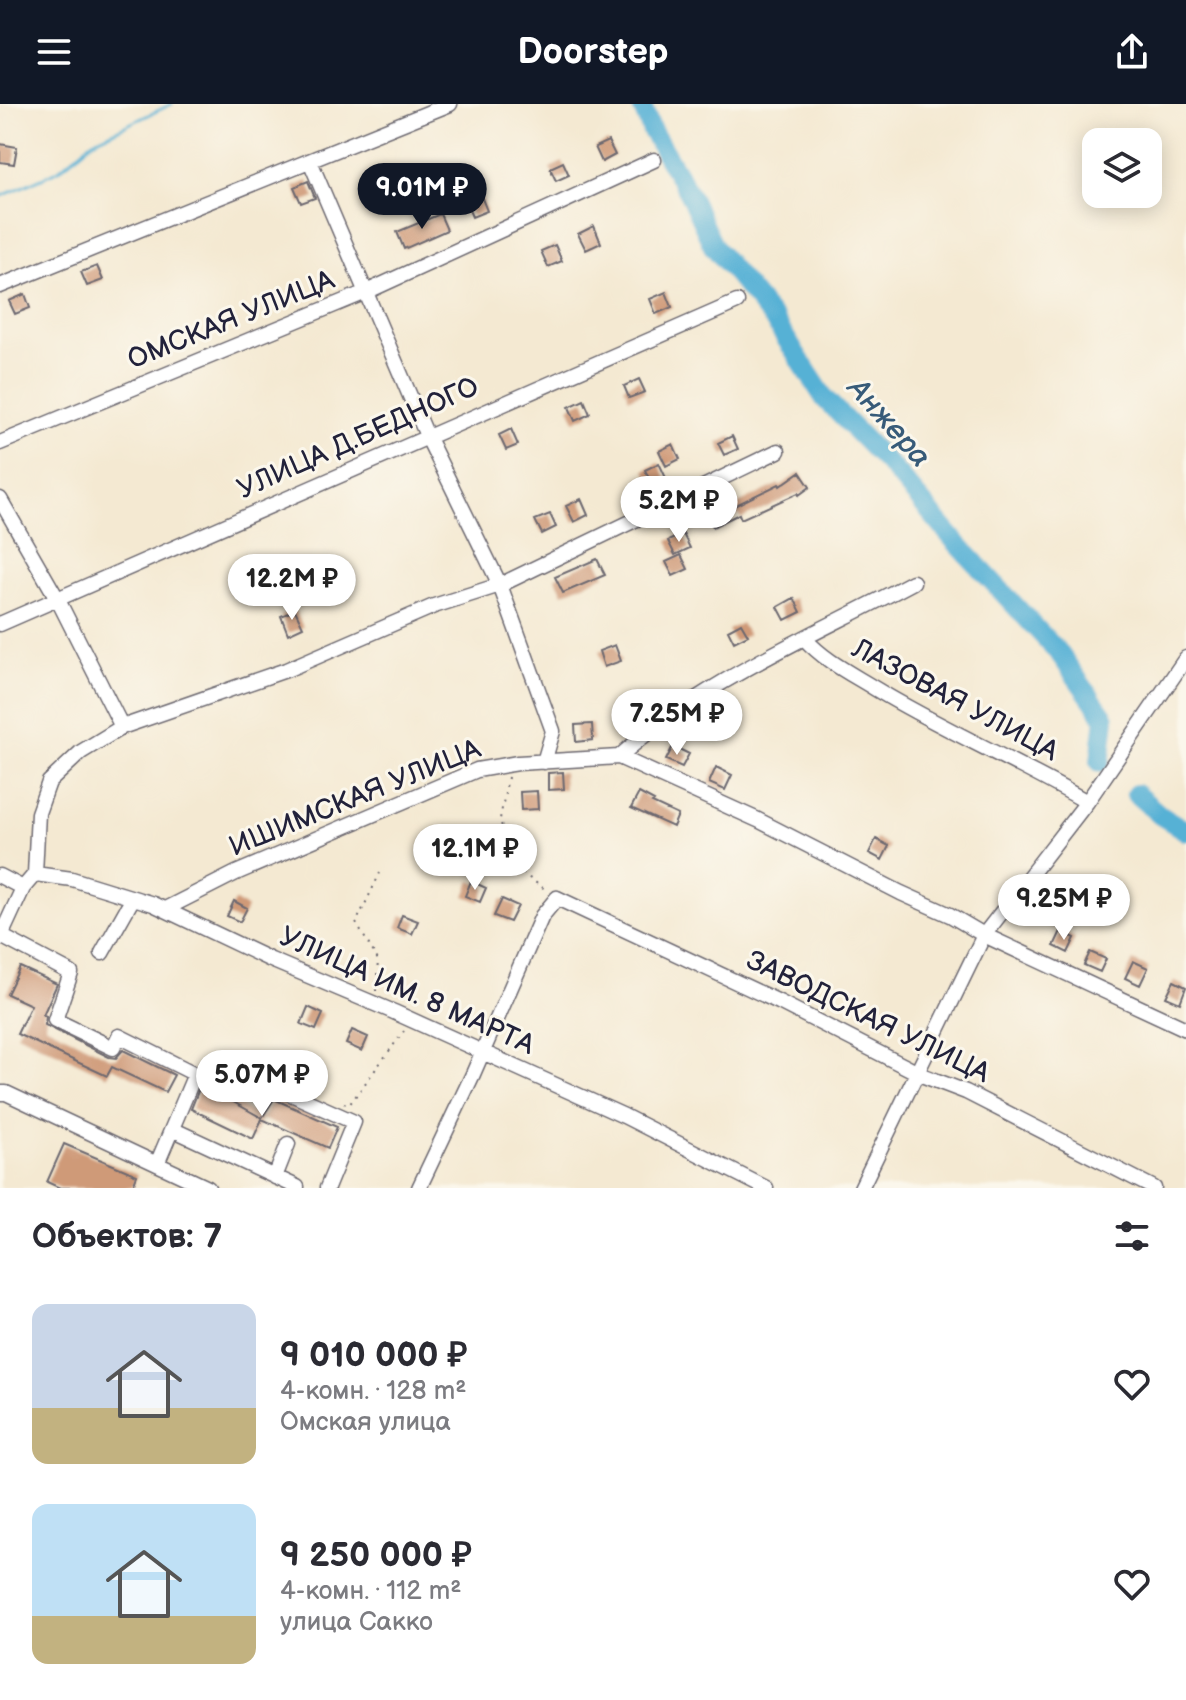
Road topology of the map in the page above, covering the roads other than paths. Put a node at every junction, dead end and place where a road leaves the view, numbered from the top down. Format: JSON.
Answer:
{"nodes":[{"id":1,"x":450,"y":104,"type":"edge"},
{"id":2,"x":654,"y":160,"type":"dead end"},
{"id":3,"x":310,"y":161,"type":"junction"},
{"id":4,"x":0,"y":286,"type":"edge"},
{"id":5,"x":366,"y":292,"type":"junction"},
{"id":6,"x":737,"y":302,"type":"dead end"},
{"id":7,"x":427,"y":436,"type":"junction"},
{"id":8,"x":0,"y":443,"type":"edge"},
{"id":9,"x":778,"y":451,"type":"dead end"},
{"id":10,"x":0,"y":499,"type":"edge"},
{"id":11,"x":913,"y":582,"type":"dead end"},
{"id":12,"x":500,"y":585,"type":"junction"},
{"id":13,"x":58,"y":600,"type":"junction"},
{"id":14,"x":0,"y":624,"type":"edge"},
{"id":15,"x":804,"y":638,"type":"junction"},
{"id":16,"x":1186,"y":658,"type":"edge"},
{"id":17,"x":122,"y":727,"type":"junction"},
{"id":18,"x":619,"y":757,"type":"junction"},
{"id":19,"x":544,"y":762,"type":"junction"},
{"id":20,"x":1087,"y":802,"type":"junction"},
{"id":21,"x":35,"y":874,"type":"junction"},
{"id":22,"x":0,"y":876,"type":"edge"},
{"id":23,"x":23,"y":888,"type":"junction"},
{"id":24,"x":133,"y":898,"type":"junction"},
{"id":25,"x":165,"y":909,"type":"junction"},
{"id":26,"x":984,"y":935,"type":"junction"},
{"id":27,"x":0,"y":937,"type":"edge"},
{"id":28,"x":102,"y":953,"type":"dead end"},
{"id":29,"x":1186,"y":1029,"type":"edge"},
{"id":30,"x":481,"y":1052,"type":"junction"},
{"id":31,"x":915,"y":1072,"type":"junction"},
{"id":32,"x":0,"y":1093,"type":"edge"},
{"id":33,"x":289,"y":1093,"type":"dead end"},
{"id":34,"x":172,"y":1129,"type":"junction"},
{"id":35,"x":288,"y":1144,"type":"dead end"},
{"id":36,"x":157,"y":1164,"type":"junction"},
{"id":37,"x":275,"y":1177,"type":"junction"},
{"id":38,"x":208,"y":1188,"type":"edge"},
{"id":39,"x":298,"y":1188,"type":"edge"},
{"id":40,"x":327,"y":1188,"type":"edge"},
{"id":41,"x":419,"y":1188,"type":"edge"},
{"id":42,"x":766,"y":1188,"type":"edge"},
{"id":43,"x":861,"y":1188,"type":"edge"},
{"id":44,"x":1154,"y":1188,"type":"edge"}],
"edges":[{"from":1,"to":3,"type":"street"},
{"from":2,"to":5,"type":"street","name":"ОМСКАЯ УЛИЦА"},
{"from":3,"to":4,"type":"street"},
{"from":3,"to":5,"type":"street"},
{"from":5,"to":7,"type":"street"},
{"from":5,"to":8,"type":"street","name":"ОМСКАЯ УЛИЦА"},
{"from":6,"to":7,"type":"street","name":"УЛИЦА Д.БЕДНОГО"},
{"from":7,"to":12,"type":"street"},
{"from":7,"to":13,"type":"street","name":"УЛИЦА Д.БЕДНОГО"},
{"from":9,"to":12,"type":"street"},
{"from":10,"to":13,"type":"street"},
{"from":11,"to":15,"type":"street"},
{"from":12,"to":17,"type":"street"},
{"from":12,"to":19,"type":"street"},
{"from":13,"to":14,"type":"street","name":"УЛИЦА Д.БЕДНОГО"},
{"from":13,"to":17,"type":"street"},
{"from":15,"to":18,"type":"street"},
{"from":15,"to":20,"type":"street","name":"ЛАЗОВАЯ УЛИЦА"},
{"from":16,"to":20,"type":"street"},
{"from":17,"to":21,"type":"street"},
{"from":18,"to":19,"type":"street","name":"ИШИМСКАЯ УЛИЦА"},
{"from":18,"to":26,"type":"street"},
{"from":19,"to":25,"type":"street","name":"ИШИМСКАЯ УЛИЦА"},
{"from":20,"to":26,"type":"street"},
{"from":21,"to":23,"type":"street"},
{"from":21,"to":24,"type":"street","name":"УЛИЦА ИМ. 8 МАРТА"},
{"from":22,"to":23,"type":"street"},
{"from":23,"to":27,"type":"street"},
{"from":24,"to":25,"type":"street","name":"УЛИЦА ИМ. 8 МАРТА"},
{"from":24,"to":28,"type":"street"},
{"from":25,"to":30,"type":"street","name":"УЛИЦА ИМ. 8 МАРТА"},
{"from":26,"to":29,"type":"street"},
{"from":26,"to":31,"type":"street"},
{"from":27,"to":34,"type":"street"},
{"from":30,"to":31,"type":"street","name":"ЗАВОДСКАЯ УЛИЦА"},
{"from":30,"to":41,"type":"street"},
{"from":30,"to":42,"type":"street","name":"УЛИЦА ИМ. 8 МАРТА"},
{"from":31,"to":43,"type":"street"},
{"from":31,"to":44,"type":"street","name":"ЗАВОДСКАЯ УЛИЦА"},
{"from":32,"to":36,"type":"street"},
{"from":33,"to":40,"type":"street"},
{"from":34,"to":36,"type":"street"},
{"from":34,"to":37,"type":"street"},
{"from":35,"to":37,"type":"street"},
{"from":36,"to":38,"type":"street"},
{"from":37,"to":39,"type":"street"}]}
